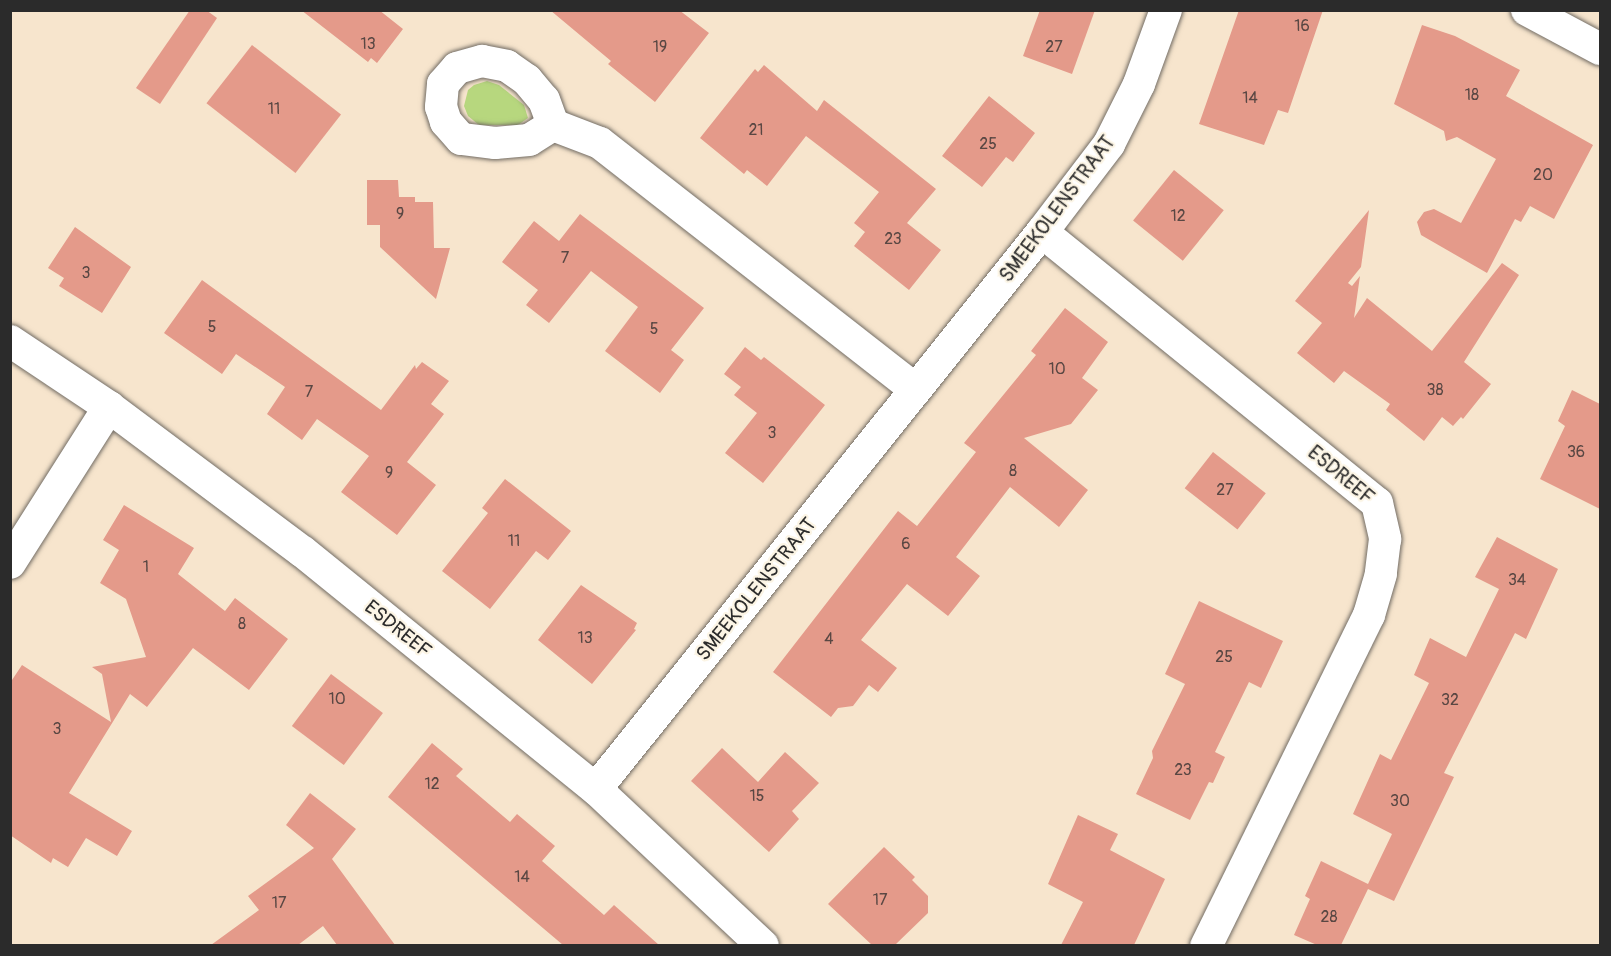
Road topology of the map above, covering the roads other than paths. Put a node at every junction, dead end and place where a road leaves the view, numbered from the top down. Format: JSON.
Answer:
{"nodes":[{"id":1,"x":1166,"y":10,"type":"edge"},
{"id":2,"x":1527,"y":10,"type":"edge"},
{"id":3,"x":1600,"y":49,"type":"edge"},
{"id":4,"x":553,"y":125,"type":"dead end"},
{"id":5,"x":1042,"y":232,"type":"junction"},
{"id":6,"x":10,"y":341,"type":"edge"},
{"id":7,"x":915,"y":389,"type":"junction"},
{"id":8,"x":109,"y":406,"type":"junction"},
{"id":9,"x":10,"y":563,"type":"edge"},
{"id":10,"x":596,"y":789,"type":"junction"},
{"id":11,"x":763,"y":945,"type":"edge"},
{"id":12,"x":1206,"y":945,"type":"edge"}],
"edges":[{"from":1,"to":5,"type":"street","name":"SMEEKOLENSTRAAT"},
{"from":2,"to":3,"type":"street"},
{"from":4,"to":7,"type":"street"},
{"from":5,"to":7,"type":"street","name":"SMEEKOLENSTRAAT"},
{"from":5,"to":12,"type":"street","name":"ESDREEF"},
{"from":6,"to":8,"type":"street","name":"ESDREEF"},
{"from":7,"to":10,"type":"street","name":"SMEEKOLENSTRAAT"},
{"from":8,"to":9,"type":"street"},
{"from":8,"to":10,"type":"street","name":"ESDREEF"},
{"from":10,"to":11,"type":"street","name":"ESDREEF"}]}
